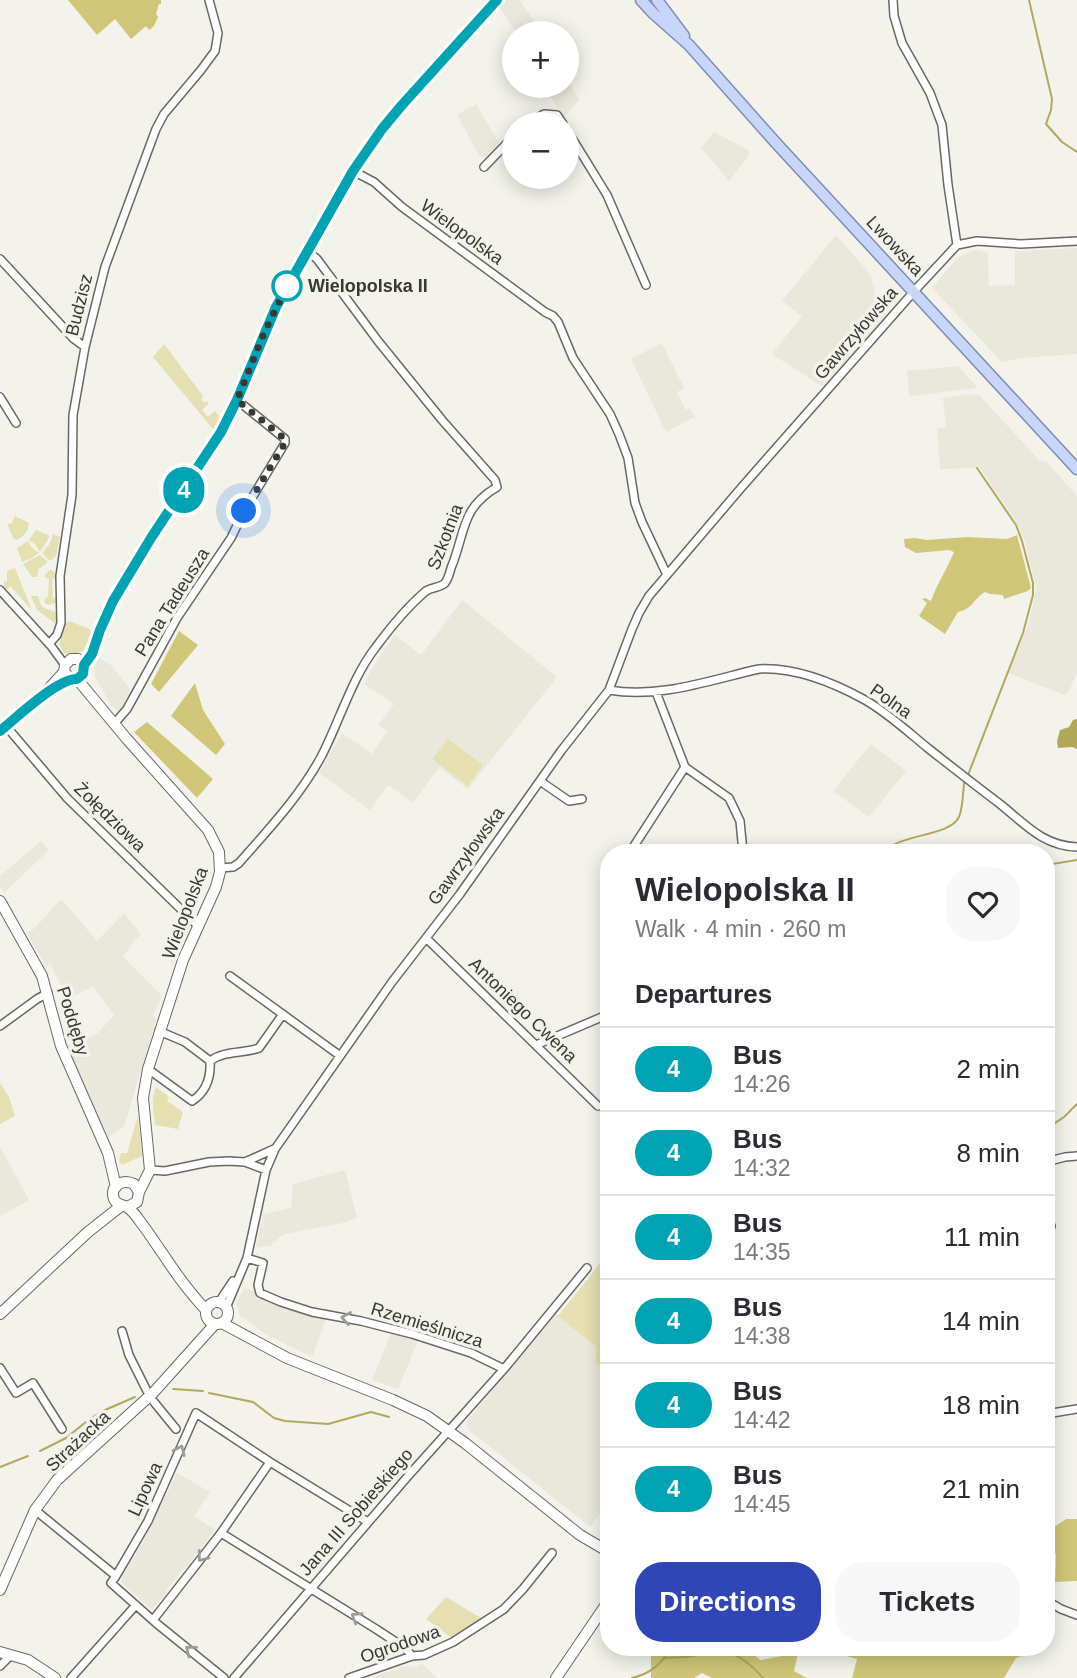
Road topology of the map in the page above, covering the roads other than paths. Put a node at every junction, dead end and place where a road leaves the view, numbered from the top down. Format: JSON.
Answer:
{"nodes":[{"id":1,"x":209,"y":0,"type":"edge"},
{"id":2,"x":497,"y":0,"type":"edge"},
{"id":3,"x":642,"y":0,"type":"edge"},
{"id":4,"x":657,"y":0,"type":"edge"},
{"id":5,"x":893,"y":0,"type":"edge"},
{"id":6,"x":689,"y":44,"type":"junction"},
{"id":7,"x":502,"y":148,"type":"edge"},
{"id":8,"x":579,"y":150,"type":"edge"},
{"id":9,"x":484,"y":167,"type":"dead end"},
{"id":10,"x":353,"y":171,"type":"junction"},
{"id":11,"x":1077,"y":241,"type":"edge"},
{"id":12,"x":957,"y":245,"type":"junction"},
{"id":13,"x":307,"y":251,"type":"junction"},
{"id":14,"x":0,"y":259,"type":"edge"},
{"id":15,"x":646,"y":285,"type":"dead end"},
{"id":16,"x":913,"y":292,"type":"junction"},
{"id":17,"x":85,"y":347,"type":"junction"},
{"id":18,"x":0,"y":397,"type":"edge"},
{"id":19,"x":237,"y":400,"type":"junction"},
{"id":20,"x":16,"y":423,"type":"dead end"},
{"id":21,"x":1077,"y":469,"type":"edge"},
{"id":22,"x":667,"y":575,"type":"junction"},
{"id":23,"x":0,"y":590,"type":"edge"},
{"id":24,"x":50,"y":645,"type":"junction"},
{"id":25,"x":74,"y":669,"type":"junction"},
{"id":26,"x":609,"y":690,"type":"junction"},
{"id":27,"x":656,"y":692,"type":"junction"},
{"id":28,"x":114,"y":724,"type":"junction"},
{"id":29,"x":3,"y":729,"type":"edge"},
{"id":30,"x":685,"y":768,"type":"junction"},
{"id":31,"x":540,"y":781,"type":"junction"},
{"id":32,"x":582,"y":799,"type":"dead end"},
{"id":33,"x":637,"y":844,"type":"edge"},
{"id":34,"x":742,"y":844,"type":"edge"},
{"id":35,"x":1077,"y":846,"type":"edge"},
{"id":36,"x":220,"y":868,"type":"junction"},
{"id":37,"x":0,"y":901,"type":"edge"},
{"id":38,"x":198,"y":926,"type":"junction"},
{"id":39,"x":426,"y":938,"type":"junction"},
{"id":40,"x":230,"y":976,"type":"dead end"},
{"id":41,"x":48,"y":993,"type":"junction"},
{"id":42,"x":283,"y":1014,"type":"junction"},
{"id":43,"x":600,"y":1018,"type":"edge"},
{"id":44,"x":0,"y":1026,"type":"edge"},
{"id":45,"x":159,"y":1031,"type":"junction"},
{"id":46,"x":536,"y":1045,"type":"junction"},
{"id":47,"x":339,"y":1055,"type":"junction"},
{"id":48,"x":210,"y":1061,"type":"junction"},
{"id":49,"x":148,"y":1069,"type":"junction"},
{"id":50,"x":597,"y":1106,"type":"dead end"},
{"id":51,"x":275,"y":1149,"type":"junction"},
{"id":52,"x":108,"y":1153,"type":"junction"},
{"id":53,"x":1077,"y":1156,"type":"edge"},
{"id":54,"x":1055,"y":1160,"type":"edge"},
{"id":55,"x":245,"y":1161,"type":"junction"},
{"id":56,"x":149,"y":1170,"type":"junction"},
{"id":57,"x":266,"y":1170,"type":"junction"},
{"id":58,"x":130,"y":1182,"type":"junction"},
{"id":59,"x":116,"y":1187,"type":"junction"},
{"id":60,"x":128,"y":1201,"type":"junction"},
{"id":61,"x":245,"y":1262,"type":"junction"},
{"id":62,"x":587,"y":1268,"type":"dead end"},
{"id":63,"x":217,"y":1313,"type":"junction"},
{"id":64,"x":0,"y":1314,"type":"edge"},
{"id":65,"x":122,"y":1331,"type":"dead end"},
{"id":66,"x":0,"y":1368,"type":"edge"},
{"id":67,"x":504,"y":1369,"type":"junction"},
{"id":68,"x":146,"y":1391,"type":"dead end"},
{"id":69,"x":154,"y":1402,"type":"dead end"},
{"id":70,"x":1077,"y":1409,"type":"edge"},
{"id":71,"x":1055,"y":1413,"type":"edge"},
{"id":72,"x":62,"y":1429,"type":"dead end"},
{"id":73,"x":176,"y":1429,"type":"dead end"},
{"id":74,"x":449,"y":1431,"type":"junction"},
{"id":75,"x":270,"y":1462,"type":"junction"},
{"id":76,"x":36,"y":1510,"type":"junction"},
{"id":77,"x":369,"y":1522,"type":"junction"},
{"id":78,"x":221,"y":1532,"type":"junction"},
{"id":79,"x":600,"y":1546,"type":"edge"},
{"id":80,"x":552,"y":1553,"type":"dead end"},
{"id":81,"x":116,"y":1576,"type":"junction"},
{"id":82,"x":311,"y":1589,"type":"junction"},
{"id":83,"x":0,"y":1590,"type":"edge"},
{"id":84,"x":136,"y":1605,"type":"junction"},
{"id":85,"x":1055,"y":1605,"type":"edge"},
{"id":86,"x":600,"y":1613,"type":"edge"},
{"id":87,"x":1077,"y":1615,"type":"edge"},
{"id":88,"x":153,"y":1619,"type":"junction"},
{"id":89,"x":0,"y":1652,"type":"edge"},
{"id":90,"x":11,"y":1656,"type":"junction"},
{"id":91,"x":412,"y":1656,"type":"junction"},
{"id":92,"x":0,"y":1666,"type":"edge"},
{"id":93,"x":55,"y":1678,"type":"edge"},
{"id":94,"x":71,"y":1678,"type":"edge"},
{"id":95,"x":224,"y":1678,"type":"edge"},
{"id":96,"x":234,"y":1678,"type":"edge"},
{"id":97,"x":349,"y":1678,"type":"edge"},
{"id":98,"x":556,"y":1678,"type":"edge"}],
"edges":[{"from":1,"to":17,"type":"street","name":"Budzisz"},
{"from":2,"to":10,"type":"street"},
{"from":3,"to":6,"type":"main road","name":"Lwowska"},
{"from":4,"to":6,"type":"main road","name":"Lwowska"},
{"from":5,"to":12,"type":"street"},
{"from":6,"to":16,"type":"main road","name":"Lwowska"},
{"from":7,"to":9,"type":"street"},
{"from":8,"to":15,"type":"street"},
{"from":10,"to":13,"type":"street"},
{"from":10,"to":22,"type":"street","name":"Wielopolska"},
{"from":11,"to":12,"type":"street"},
{"from":12,"to":16,"type":"street","name":"Gawrzyłowska"},
{"from":13,"to":19,"type":"street"},
{"from":13,"to":36,"type":"street","name":"Szkotnia"},
{"from":14,"to":17,"type":"street"},
{"from":16,"to":21,"type":"main road","name":"Lwowska"},
{"from":16,"to":22,"type":"street","name":"Gawrzyłowska"},
{"from":17,"to":24,"type":"street","name":"Budzisz"},
{"from":18,"to":20,"type":"street"},
{"from":19,"to":25,"type":"street"},
{"from":19,"to":28,"type":"street","name":"Pana Tadeusza"},
{"from":22,"to":26,"type":"street","name":"Gawrzyłowska"},
{"from":23,"to":24,"type":"street"},
{"from":24,"to":25,"type":"street"},
{"from":25,"to":28,"type":"street","name":"Wielopolska"},
{"from":25,"to":29,"type":"street"},
{"from":26,"to":27,"type":"street","name":"Polna"},
{"from":26,"to":31,"type":"street","name":"Gawrzyłowska"},
{"from":27,"to":30,"type":"street"},
{"from":27,"to":35,"type":"street","name":"Polna"},
{"from":28,"to":36,"type":"street","name":"Wielopolska"},
{"from":29,"to":38,"type":"street","name":"Żołędziowa"},
{"from":30,"to":33,"type":"street"},
{"from":30,"to":34,"type":"street"},
{"from":31,"to":32,"type":"street"},
{"from":31,"to":39,"type":"street","name":"Gawrzyłowska"},
{"from":36,"to":38,"type":"street","name":"Wielopolska"},
{"from":37,"to":41,"type":"street","name":"Poddęby"},
{"from":38,"to":45,"type":"street","name":"Wielopolska"},
{"from":39,"to":46,"type":"street","name":"Antoniego Cwena"},
{"from":39,"to":47,"type":"street","name":"Gawrzyłowska"},
{"from":40,"to":42,"type":"street"},
{"from":41,"to":44,"type":"street"},
{"from":41,"to":52,"type":"street","name":"Poddęby"},
{"from":42,"to":47,"type":"street"},
{"from":42,"to":48,"type":"street"},
{"from":43,"to":46,"type":"street"},
{"from":45,"to":48,"type":"street"},
{"from":45,"to":49,"type":"street","name":"Wielopolska"},
{"from":46,"to":50,"type":"street","name":"Antoniego Cwena"},
{"from":47,"to":51,"type":"street","name":"Gawrzyłowska"},
{"from":48,"to":49,"type":"street"},
{"from":49,"to":56,"type":"street","name":"Wielopolska"},
{"from":51,"to":55,"type":"street"},
{"from":51,"to":57,"type":"street","name":"Gawrzyłowska"},
{"from":52,"to":58,"type":"street","name":"Poddęby"},
{"from":52,"to":59,"type":"street","name":"Poddęby"},
{"from":53,"to":54,"type":"street"},
{"from":55,"to":56,"type":"street"},
{"from":55,"to":57,"type":"street"},
{"from":56,"to":58,"type":"street"},
{"from":56,"to":60,"type":"street","name":"Wielopolska"},
{"from":57,"to":61,"type":"street","name":"Strażacka"},
{"from":58,"to":59,"type":"street"},
{"from":58,"to":60,"type":"street","name":"Poddęby"},
{"from":59,"to":60,"type":"street"},
{"from":60,"to":63,"type":"street"},
{"from":60,"to":64,"type":"street","name":"Wielopolska"},
{"from":61,"to":63,"type":"street","name":"Strażacka"},
{"from":67,"to":61,"type":"street","name":"Rzemieślnicza","one_way":true},
{"from":62,"to":67,"type":"street"},
{"from":63,"to":74,"type":"street"},
{"from":63,"to":76,"type":"street","name":"Strażacka"},
{"from":65,"to":68,"type":"street"},
{"from":66,"to":72,"type":"street"},
{"from":67,"to":74,"type":"street","name":"Jana III Sobieskiego"},
{"from":69,"to":73,"type":"street"},
{"from":70,"to":71,"type":"street"},
{"from":74,"to":77,"type":"street","name":"Jana III Sobieskiego"},
{"from":74,"to":79,"type":"street"},
{"from":75,"to":77,"type":"street"},
{"from":75,"to":78,"type":"street"},
{"from":81,"to":75,"type":"street","name":"Lipowa","one_way":true},
{"from":76,"to":81,"type":"street"},
{"from":76,"to":83,"type":"street","name":"Strażacka"},
{"from":77,"to":82,"type":"street","name":"Jana III Sobieskiego"},
{"from":78,"to":82,"type":"street"},
{"from":78,"to":88,"type":"street","one_way":true},
{"from":80,"to":91,"type":"street","name":"Ogrodowa"},
{"from":81,"to":84,"type":"street"},
{"from":91,"to":82,"type":"street","one_way":true},
{"from":82,"to":96,"type":"street","name":"Jana III Sobieskiego"},
{"from":84,"to":88,"type":"street"},
{"from":84,"to":94,"type":"street"},
{"from":85,"to":87,"type":"street"},
{"from":86,"to":98,"type":"street"},
{"from":95,"to":88,"type":"street","one_way":true},
{"from":89,"to":90,"type":"street"},
{"from":90,"to":92,"type":"street"},
{"from":90,"to":93,"type":"street"},
{"from":91,"to":97,"type":"street","name":"Ogrodowa"}]}
